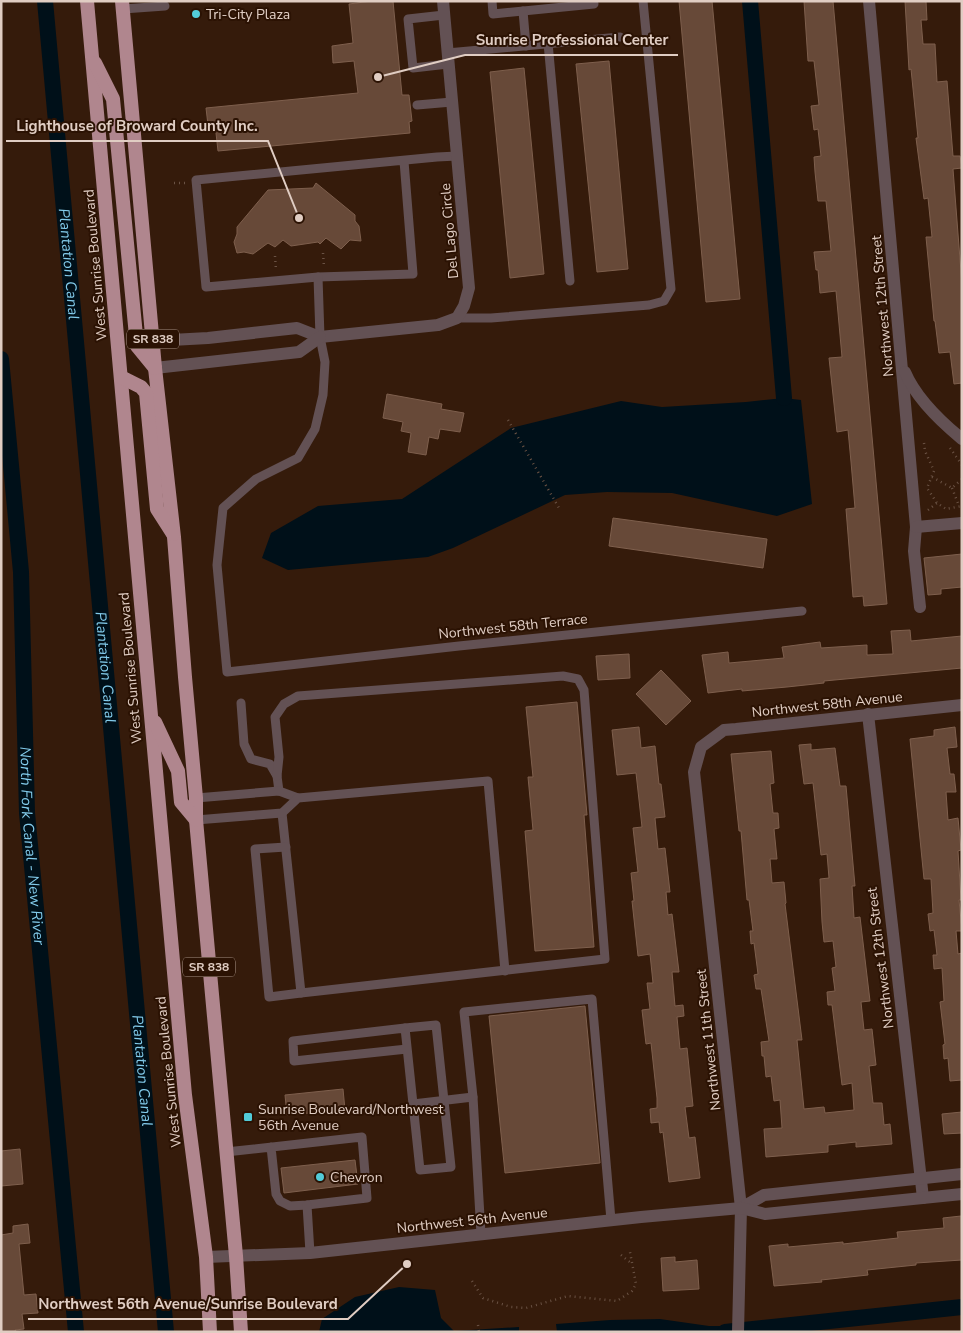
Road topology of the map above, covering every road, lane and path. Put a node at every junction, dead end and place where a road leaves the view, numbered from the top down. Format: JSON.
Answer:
{"nodes":[{"id":1,"x":87,"y":1,"type":"edge"},
{"id":2,"x":443,"y":1,"type":"edge"},
{"id":3,"x":492,"y":1,"type":"edge"},
{"id":4,"x":594,"y":1,"type":"edge"},
{"id":5,"x":643,"y":1,"type":"edge"},
{"id":6,"x":869,"y":1,"type":"edge"},
{"id":7,"x":123,"y":5,"type":"edge"},
{"id":8,"x":165,"y":6,"type":"dead end"},
{"id":9,"x":523,"y":11,"type":"junction"},
{"id":10,"x":444,"y":14,"type":"junction"},
{"id":11,"x":620,"y":37,"type":"dead end"},
{"id":12,"x":548,"y":44,"type":"junction"},
{"id":13,"x":526,"y":46,"type":"junction"},
{"id":14,"x":92,"y":56,"type":"junction"},
{"id":15,"x":448,"y":58,"type":"junction"},
{"id":16,"x":452,"y":102,"type":"junction"},
{"id":17,"x":417,"y":106,"type":"dead end"},
{"id":18,"x":457,"y":156,"type":"junction"},
{"id":19,"x":404,"y":161,"type":"junction"},
{"id":20,"x":192,"y":181,"type":"junction"},
{"id":21,"x":174,"y":184,"type":"dead end"},
{"id":22,"x":323,"y":253,"type":"dead end"},
{"id":23,"x":275,"y":256,"type":"dead end"},
{"id":24,"x":324,"y":269,"type":"dead end"},
{"id":25,"x":276,"y":272,"type":"dead end"},
{"id":26,"x":318,"y":276,"type":"junction"},
{"id":27,"x":570,"y":281,"type":"dead end"},
{"id":28,"x":457,"y":318,"type":"junction"},
{"id":29,"x":320,"y":337,"type":"junction"},
{"id":30,"x":153,"y":341,"type":"junction"},
{"id":31,"x":902,"y":365,"type":"junction"},
{"id":32,"x":155,"y":368,"type":"junction"},
{"id":33,"x":122,"y":377,"type":"junction"},
{"id":34,"x":508,"y":420,"type":"dead end"},
{"id":35,"x":923,"y":438,"type":"dead end"},
{"id":36,"x":962,"y":439,"type":"edge"},
{"id":37,"x":949,"y":447,"type":"dead end"},
{"id":38,"x":962,"y":465,"type":"edge"},
{"id":39,"x":932,"y":476,"type":"junction"},
{"id":40,"x":962,"y":479,"type":"edge"},
{"id":41,"x":952,"y":488,"type":"junction"},
{"id":42,"x":937,"y":503,"type":"junction"},
{"id":43,"x":960,"y":506,"type":"edge"},
{"id":44,"x":559,"y":508,"type":"dead end"},
{"id":45,"x":926,"y":511,"type":"dead end"},
{"id":46,"x":962,"y":522,"type":"edge"},
{"id":47,"x":916,"y":527,"type":"junction"},
{"id":48,"x":174,"y":537,"type":"junction"},
{"id":49,"x":920,"y":607,"type":"dead end"},
{"id":50,"x":802,"y":611,"type":"dead end"},
{"id":51,"x":241,"y":704,"type":"dead end"},
{"id":52,"x":962,"y":705,"type":"edge"},
{"id":53,"x":150,"y":712,"type":"junction"},
{"id":54,"x":868,"y":714,"type":"junction"},
{"id":55,"x":701,"y":747,"type":"joint"},
{"id":56,"x":276,"y":776,"type":"junction"},
{"id":57,"x":279,"y":791,"type":"junction"},
{"id":58,"x":196,"y":798,"type":"junction"},
{"id":59,"x":298,"y":798,"type":"junction"},
{"id":60,"x":282,"y":813,"type":"junction"},
{"id":61,"x":196,"y":820,"type":"junction"},
{"id":62,"x":286,"y":847,"type":"junction"},
{"id":63,"x":505,"y":971,"type":"junction"},
{"id":64,"x":301,"y":993,"type":"junction"},
{"id":65,"x":405,"y":1028,"type":"junction"},
{"id":66,"x":407,"y":1049,"type":"junction"},
{"id":67,"x":473,"y":1097,"type":"junction"},
{"id":68,"x":444,"y":1100,"type":"junction"},
{"id":69,"x":413,"y":1104,"type":"junction"},
{"id":70,"x":271,"y":1147,"type":"junction"},
{"id":71,"x":226,"y":1152,"type":"junction"},
{"id":72,"x":962,"y":1174,"type":"edge"},
{"id":73,"x":921,"y":1179,"type":"junction"},
{"id":74,"x":962,"y":1194,"type":"edge"},
{"id":75,"x":923,"y":1198,"type":"junction"},
{"id":76,"x":307,"y":1205,"type":"junction"},
{"id":77,"x":741,"y":1208,"type":"junction"},
{"id":78,"x":611,"y":1220,"type":"junction"},
{"id":79,"x":481,"y":1234,"type":"junction"},
{"id":80,"x":630,"y":1252,"type":"dead end"},
{"id":81,"x":310,"y":1253,"type":"junction"},
{"id":82,"x":622,"y":1255,"type":"dead end"},
{"id":83,"x":236,"y":1256,"type":"junction"},
{"id":84,"x":206,"y":1257,"type":"junction"},
{"id":85,"x":631,"y":1263,"type":"junction"},
{"id":86,"x":472,"y":1281,"type":"dead end"},
{"id":87,"x":478,"y":1325,"type":"dead end"},
{"id":88,"x":210,"y":1332,"type":"edge"},
{"id":89,"x":241,"y":1332,"type":"edge"},
{"id":90,"x":479,"y":1332,"type":"edge"},
{"id":91,"x":738,"y":1332,"type":"edge"}],
"edges":[{"from":1,"to":14,"type":"highway","name":"West Sunrise Boulevard","number":"SR 838"},
{"from":2,"to":10,"type":"street","name":"Del Lago Circle"},
{"from":3,"to":9,"type":"lane"},
{"from":4,"to":9,"type":"lane"},
{"from":5,"to":28,"type":"lane"},
{"from":6,"to":31,"type":"street","name":"Northwest 12th Street"},
{"from":7,"to":8,"type":"lane"},
{"from":7,"to":30,"type":"highway","number":"SR 838"},
{"from":9,"to":13,"type":"lane"},
{"from":10,"to":15,"type":"street","name":"Del Lago Circle"},
{"from":10,"to":15,"type":"lane"},
{"from":11,"to":12,"type":"lane"},
{"from":12,"to":13,"type":"lane"},
{"from":12,"to":27,"type":"lane"},
{"from":13,"to":15,"type":"lane"},
{"from":14,"to":32,"type":"highway"},
{"from":14,"to":33,"type":"highway","name":"West Sunrise Boulevard","number":"SR 838"},
{"from":15,"to":16,"type":"street","name":"Del Lago Circle"},
{"from":16,"to":17,"type":"lane"},
{"from":16,"to":18,"type":"street","name":"Del Lago Circle"},
{"from":18,"to":19,"type":"lane"},
{"from":18,"to":28,"type":"street","name":"Del Lago Circle"},
{"from":19,"to":20,"type":"lane"},
{"from":19,"to":26,"type":"lane"},
{"from":20,"to":21,"type":"path"},
{"from":20,"to":26,"type":"lane"},
{"from":22,"to":24,"type":"path"},
{"from":23,"to":25,"type":"path"},
{"from":26,"to":29,"type":"lane"},
{"from":28,"to":29,"type":"street"},
{"from":29,"to":30,"type":"street"},
{"from":29,"to":32,"type":"street"},
{"from":29,"to":50,"type":"lane","name":"Northwest 58th Terrace"},
{"from":30,"to":32,"type":"highway","number":"SR 838"},
{"from":31,"to":36,"type":"street"},
{"from":31,"to":47,"type":"street","name":"Northwest 12th Street"},
{"from":32,"to":48,"type":"highway","number":"SR 838"},
{"from":33,"to":48,"type":"highway"},
{"from":33,"to":53,"type":"highway","name":"West Sunrise Boulevard","number":"SR 838"},
{"from":34,"to":44,"type":"path"},
{"from":35,"to":39,"type":"path"},
{"from":37,"to":38,"type":"path"},
{"from":39,"to":41,"type":"path"},
{"from":39,"to":42,"type":"path"},
{"from":40,"to":41,"type":"path"},
{"from":41,"to":43,"type":"path"},
{"from":42,"to":43,"type":"path"},
{"from":42,"to":45,"type":"path"},
{"from":46,"to":47,"type":"street"},
{"from":47,"to":49,"type":"street","name":"Northwest 12th Street"},
{"from":48,"to":58,"type":"highway","number":"SR 838"},
{"from":51,"to":56,"type":"lane"},
{"from":52,"to":54,"type":"street","name":"Northwest 58th Avenue"},
{"from":53,"to":61,"type":"highway"},
{"from":53,"to":84,"type":"highway","name":"West Sunrise Boulevard","number":"SR 838"},
{"from":54,"to":55,"type":"street","name":"Northwest 58th Avenue"},
{"from":54,"to":73,"type":"street","name":"Northwest 12th Street"},
{"from":55,"to":77,"type":"street","name":"Northwest 11th Street"},
{"from":56,"to":57,"type":"lane"},
{"from":56,"to":63,"type":"lane"},
{"from":57,"to":58,"type":"lane"},
{"from":57,"to":59,"type":"lane"},
{"from":58,"to":61,"type":"highway","number":"SR 838"},
{"from":59,"to":60,"type":"lane"},
{"from":59,"to":63,"type":"lane"},
{"from":60,"to":61,"type":"lane"},
{"from":60,"to":62,"type":"lane"},
{"from":61,"to":71,"type":"highway","number":"SR 838"},
{"from":62,"to":64,"type":"lane"},
{"from":62,"to":64,"type":"lane"},
{"from":63,"to":64,"type":"lane"},
{"from":65,"to":66,"type":"lane"},
{"from":65,"to":66,"type":"lane"},
{"from":65,"to":68,"type":"lane"},
{"from":66,"to":69,"type":"lane"},
{"from":67,"to":68,"type":"lane"},
{"from":67,"to":78,"type":"lane"},
{"from":67,"to":79,"type":"lane"},
{"from":68,"to":69,"type":"lane"},
{"from":68,"to":69,"type":"lane"},
{"from":70,"to":71,"type":"lane"},
{"from":70,"to":76,"type":"lane"},
{"from":70,"to":76,"type":"lane"},
{"from":71,"to":83,"type":"highway","number":"SR 838"},
{"from":72,"to":73,"type":"street","name":"Northwest 56th Avenue"},
{"from":73,"to":75,"type":"street","name":"Northwest 12th Street"},
{"from":73,"to":77,"type":"street","name":"Northwest 56th Avenue"},
{"from":74,"to":75,"type":"street","name":"Northwest 56th Avenue"},
{"from":75,"to":77,"type":"street","name":"Northwest 56th Avenue"},
{"from":76,"to":81,"type":"lane"},
{"from":77,"to":78,"type":"street","name":"Northwest 56th Avenue"},
{"from":77,"to":91,"type":"street","name":"Northwest 11th Street"},
{"from":78,"to":79,"type":"street","name":"Northwest 56th Avenue"},
{"from":79,"to":81,"type":"street","name":"Northwest 56th Avenue"},
{"from":80,"to":85,"type":"path"},
{"from":81,"to":83,"type":"street","name":"Northwest 56th Avenue"},
{"from":82,"to":85,"type":"path"},
{"from":83,"to":84,"type":"street","name":"Northwest 56th Avenue"},
{"from":83,"to":89,"type":"highway","number":"SR 838"},
{"from":84,"to":88,"type":"highway","name":"West Sunrise Boulevard","number":"SR 838"},
{"from":85,"to":86,"type":"path"},
{"from":87,"to":90,"type":"path"}]}
